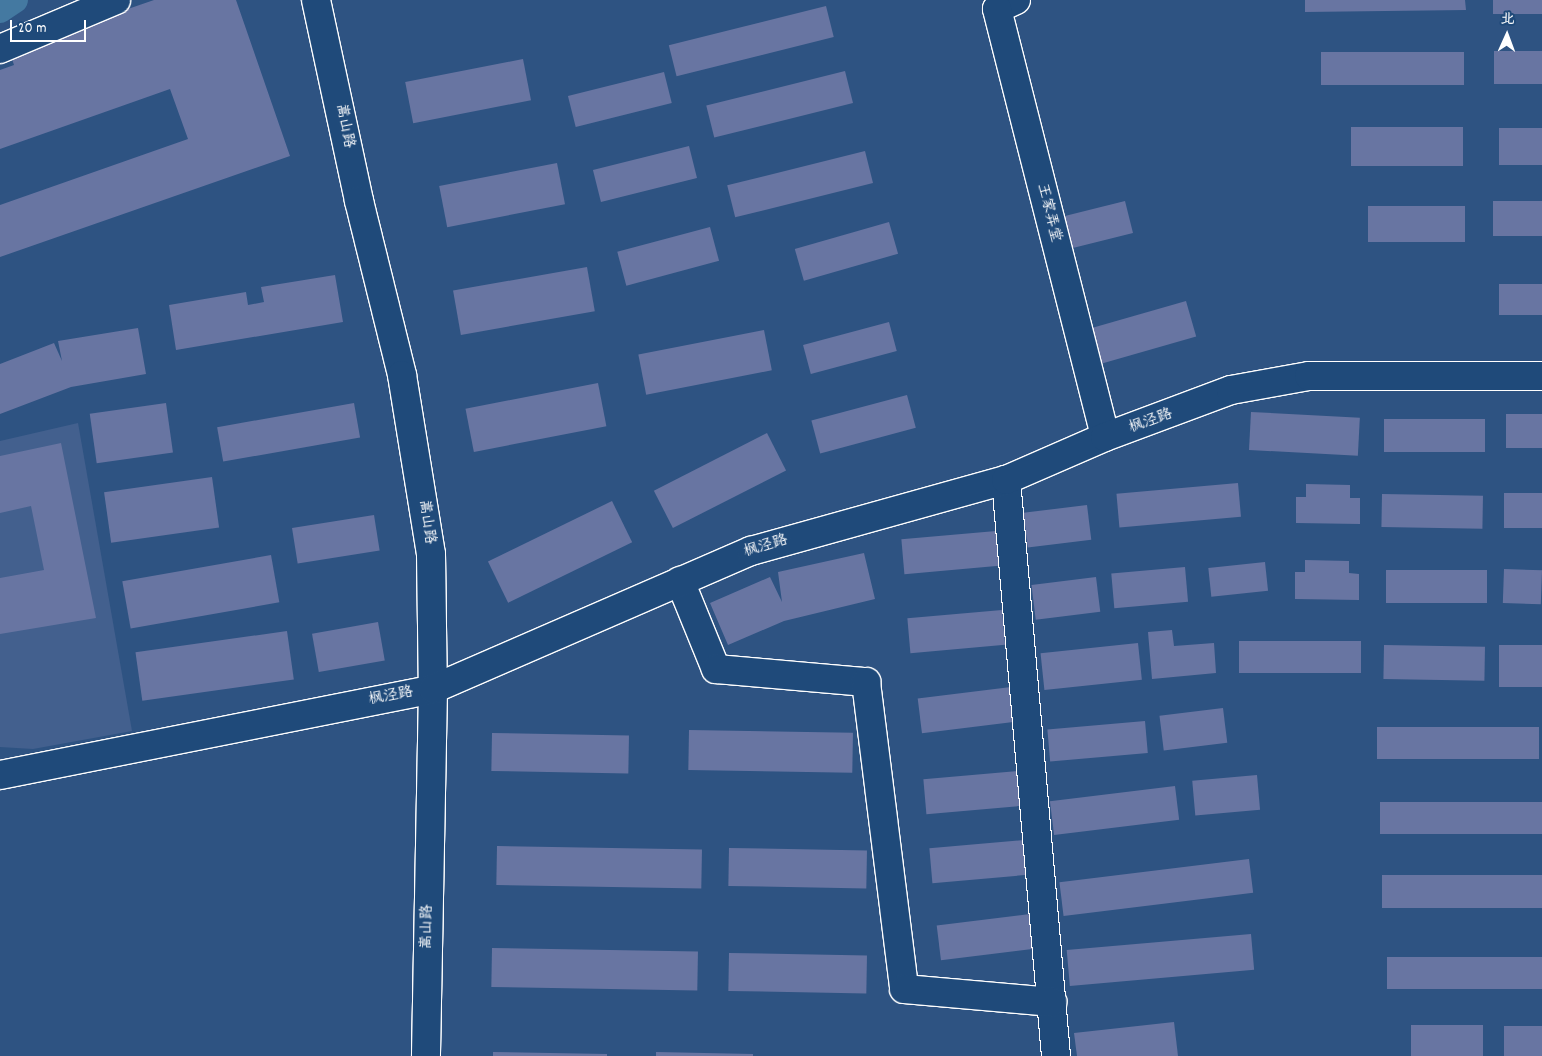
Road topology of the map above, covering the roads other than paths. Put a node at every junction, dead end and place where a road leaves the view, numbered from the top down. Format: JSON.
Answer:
{"nodes":[{"id":1,"x":116,"y":0,"type":"edge"},
{"id":2,"x":316,"y":0,"type":"edge"},
{"id":3,"x":1016,"y":0,"type":"edge"},
{"id":4,"x":0,"y":49,"type":"edge"},
{"id":5,"x":1542,"y":376,"type":"edge"},
{"id":6,"x":1105,"y":438,"type":"junction"},
{"id":7,"x":1006,"y":480,"type":"junction"},
{"id":8,"x":680,"y":581,"type":"junction"},
{"id":9,"x":433,"y":689,"type":"junction"},
{"id":10,"x":0,"y":775,"type":"edge"},
{"id":11,"x":1052,"y":1002,"type":"junction"},
{"id":12,"x":426,"y":1056,"type":"edge"},
{"id":13,"x":1056,"y":1056,"type":"edge"}],
"edges":[{"from":1,"to":4,"type":"street"},
{"from":2,"to":9,"type":"street","name":"嵩山路"},
{"from":3,"to":6,"type":"street","name":"王家弄堂"},
{"from":5,"to":6,"type":"street","name":"枫泾路"},
{"from":6,"to":7,"type":"street","name":"枫泾路"},
{"from":7,"to":8,"type":"street","name":"枫泾路"},
{"from":7,"to":11,"type":"street"},
{"from":8,"to":9,"type":"street","name":"枫泾路"},
{"from":8,"to":11,"type":"street"},
{"from":9,"to":10,"type":"street","name":"枫泾路"},
{"from":9,"to":12,"type":"street","name":"嵩山路"},
{"from":11,"to":13,"type":"street"}]}
